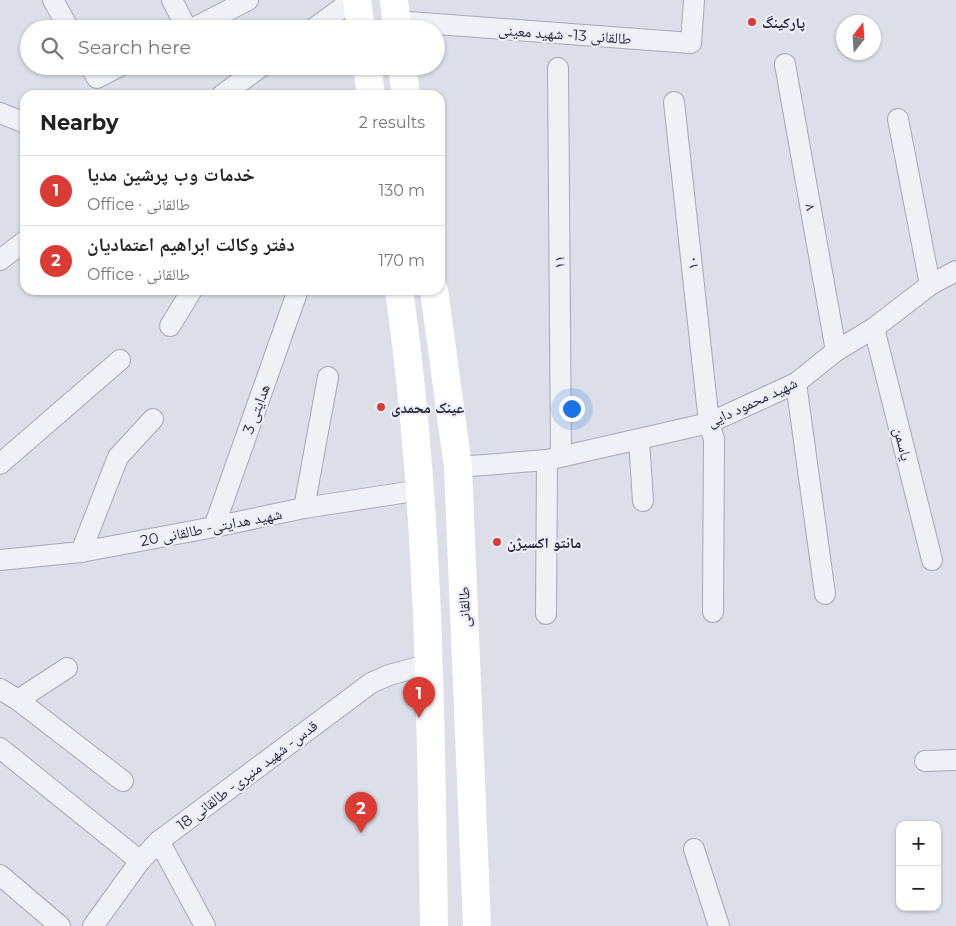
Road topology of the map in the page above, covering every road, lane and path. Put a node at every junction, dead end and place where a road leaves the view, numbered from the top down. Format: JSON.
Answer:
{"nodes":[{"id":1,"x":53,"y":0,"type":"edge"},
{"id":2,"x":172,"y":0,"type":"edge"},
{"id":3,"x":248,"y":0,"type":"edge"},
{"id":4,"x":353,"y":0,"type":"edge"},
{"id":5,"x":357,"y":0,"type":"edge"},
{"id":6,"x":694,"y":0,"type":"edge"},
{"id":7,"x":396,"y":17,"type":"edge"},
{"id":8,"x":64,"y":20,"type":"edge"},
{"id":9,"x":182,"y":20,"type":"edge"},
{"id":10,"x":209,"y":20,"type":"edge"},
{"id":11,"x":325,"y":20,"type":"edge"},
{"id":12,"x":360,"y":20,"type":"edge"},
{"id":13,"x":430,"y":20,"type":"edge"},
{"id":14,"x":445,"y":21,"type":"edge"},
{"id":15,"x":785,"y":64,"type":"dead end"},
{"id":16,"x":558,"y":68,"type":"dead end"},
{"id":17,"x":250,"y":75,"type":"edge"},
{"id":18,"x":368,"y":75,"type":"edge"},
{"id":19,"x":403,"y":75,"type":"edge"},
{"id":20,"x":229,"y":90,"type":"edge"},
{"id":21,"x":370,"y":90,"type":"edge"},
{"id":22,"x":405,"y":90,"type":"edge"},
{"id":23,"x":674,"y":102,"type":"dead end"},
{"id":24,"x":0,"y":114,"type":"edge"},
{"id":25,"x":898,"y":119,"type":"dead end"},
{"id":26,"x":20,"y":121,"type":"edge"},
{"id":27,"x":20,"y":244,"type":"edge"},
{"id":28,"x":2,"y":254,"type":"edge"},
{"id":29,"x":956,"y":271,"type":"edge"},
{"id":30,"x":930,"y":285,"type":"junction"},
{"id":31,"x":189,"y":295,"type":"edge"},
{"id":32,"x":296,"y":295,"type":"edge"},
{"id":33,"x":400,"y":295,"type":"edge"},
{"id":34,"x":435,"y":295,"type":"edge"},
{"id":35,"x":170,"y":326,"type":"dead end"},
{"id":36,"x":874,"y":328,"type":"junction"},
{"id":37,"x":836,"y":351,"type":"junction"},
{"id":38,"x":120,"y":360,"type":"dead end"},
{"id":39,"x":328,"y":377,"type":"dead end"},
{"id":40,"x":796,"y":383,"type":"junction"},
{"id":41,"x":153,"y":419,"type":"dead end"},
{"id":42,"x":709,"y":423,"type":"junction"},
{"id":43,"x":639,"y":440,"type":"junction"},
{"id":44,"x":554,"y":458,"type":"junction"},
{"id":45,"x":0,"y":464,"type":"edge"},
{"id":46,"x":458,"y":467,"type":"junction"},
{"id":47,"x":421,"y":490,"type":"junction"},
{"id":48,"x":643,"y":500,"type":"dead end"},
{"id":49,"x":304,"y":508,"type":"junction"},
{"id":50,"x":214,"y":527,"type":"junction"},
{"id":51,"x":82,"y":552,"type":"junction"},
{"id":52,"x":0,"y":560,"type":"edge"},
{"id":53,"x":932,"y":560,"type":"dead end"},
{"id":54,"x":825,"y":594,"type":"dead end"},
{"id":55,"x":713,"y":612,"type":"dead end"},
{"id":56,"x":546,"y":614,"type":"dead end"},
{"id":57,"x":430,"y":664,"type":"junction"},
{"id":58,"x":67,"y":668,"type":"dead end"},
{"id":59,"x":0,"y":689,"type":"edge"},
{"id":60,"x":18,"y":700,"type":"junction"},
{"id":61,"x":0,"y":748,"type":"edge"},
{"id":62,"x":956,"y":760,"type":"edge"},
{"id":63,"x":925,"y":761,"type":"dead end"},
{"id":64,"x":123,"y":781,"type":"dead end"},
{"id":65,"x":159,"y":841,"type":"junction"},
{"id":66,"x":694,"y":849,"type":"dead end"},
{"id":67,"x":140,"y":861,"type":"junction"},
{"id":68,"x":0,"y":875,"type":"edge"},
{"id":69,"x":60,"y":926,"type":"edge"},
{"id":70,"x":93,"y":926,"type":"edge"},
{"id":71,"x":205,"y":926,"type":"edge"},
{"id":72,"x":434,"y":926,"type":"edge"},
{"id":73,"x":477,"y":926,"type":"edge"},
{"id":74,"x":720,"y":926,"type":"edge"}],
"edges":[{"from":1,"to":8,"type":"street"},
{"from":2,"to":9,"type":"street"},
{"from":3,"to":10,"type":"street"},
{"from":4,"to":11,"type":"street"},
{"from":5,"to":12,"type":"main road"},
{"from":6,"to":14,"type":"street","name":"طالقانی 13- شهید معینی"},
{"from":7,"to":13,"type":"street","name":"طالقانی 13- شهید معینی"},
{"from":15,"to":37,"type":"street","name":"۸"},
{"from":16,"to":44,"type":"street","name":"۱۱"},
{"from":17,"to":20,"type":"street"},
{"from":18,"to":21,"type":"main road"},
{"from":19,"to":22,"type":"main road"},
{"from":23,"to":42,"type":"street","name":"۱۰"},
{"from":24,"to":26,"type":"street"},
{"from":25,"to":30,"type":"street"},
{"from":27,"to":28,"type":"street"},
{"from":29,"to":30,"type":"street","name":"شهید محمود دایی"},
{"from":30,"to":36,"type":"street","name":"شهید محمود دایی"},
{"from":31,"to":35,"type":"street"},
{"from":32,"to":50,"type":"street","name":"هدایتی 3"},
{"from":33,"to":47,"type":"main road"},
{"from":34,"to":46,"type":"main road","name":"طالقانی"},
{"from":36,"to":37,"type":"street","name":"شهید محمود دایی"},
{"from":36,"to":53,"type":"street","name":"یاسمن"},
{"from":37,"to":40,"type":"street","name":"شهید محمود دایی"},
{"from":38,"to":45,"type":"street"},
{"from":39,"to":49,"type":"street"},
{"from":40,"to":42,"type":"street","name":"شهید محمود دایی"},
{"from":40,"to":54,"type":"street"},
{"from":41,"to":51,"type":"street"},
{"from":42,"to":43,"type":"street","name":"شهید محمود دایی"},
{"from":42,"to":55,"type":"street","name":"۱۰"},
{"from":43,"to":44,"type":"street","name":"شهید محمود دایی"},
{"from":43,"to":48,"type":"street"},
{"from":44,"to":46,"type":"street","name":"شهید محمود دایی"},
{"from":44,"to":56,"type":"street","name":"۱۱"},
{"from":46,"to":73,"type":"main road","name":"طالقانی"},
{"from":47,"to":49,"type":"street","name":"شهید هدایتی- طالقانی 20"},
{"from":47,"to":57,"type":"main road"},
{"from":49,"to":50,"type":"street","name":"شهید هدایتی- طالقانی 20"},
{"from":50,"to":51,"type":"street","name":"شهید هدایتی- طالقانی 20"},
{"from":51,"to":52,"type":"street","name":"شهید هدایتی- طالقانی 20"},
{"from":57,"to":65,"type":"street","name":"قدس- شهید منیری- طالقانی 18"},
{"from":57,"to":72,"type":"main road"},
{"from":58,"to":60,"type":"street"},
{"from":59,"to":60,"type":"street"},
{"from":60,"to":64,"type":"street"},
{"from":61,"to":67,"type":"street"},
{"from":62,"to":63,"type":"street"},
{"from":65,"to":67,"type":"street","name":"قدس- شهید منیری- طالقانی 18"},
{"from":65,"to":71,"type":"street"},
{"from":66,"to":74,"type":"street"},
{"from":67,"to":70,"type":"street","name":"قدس- شهید منیری- طالقانی 18"},
{"from":68,"to":69,"type":"street"}]}
